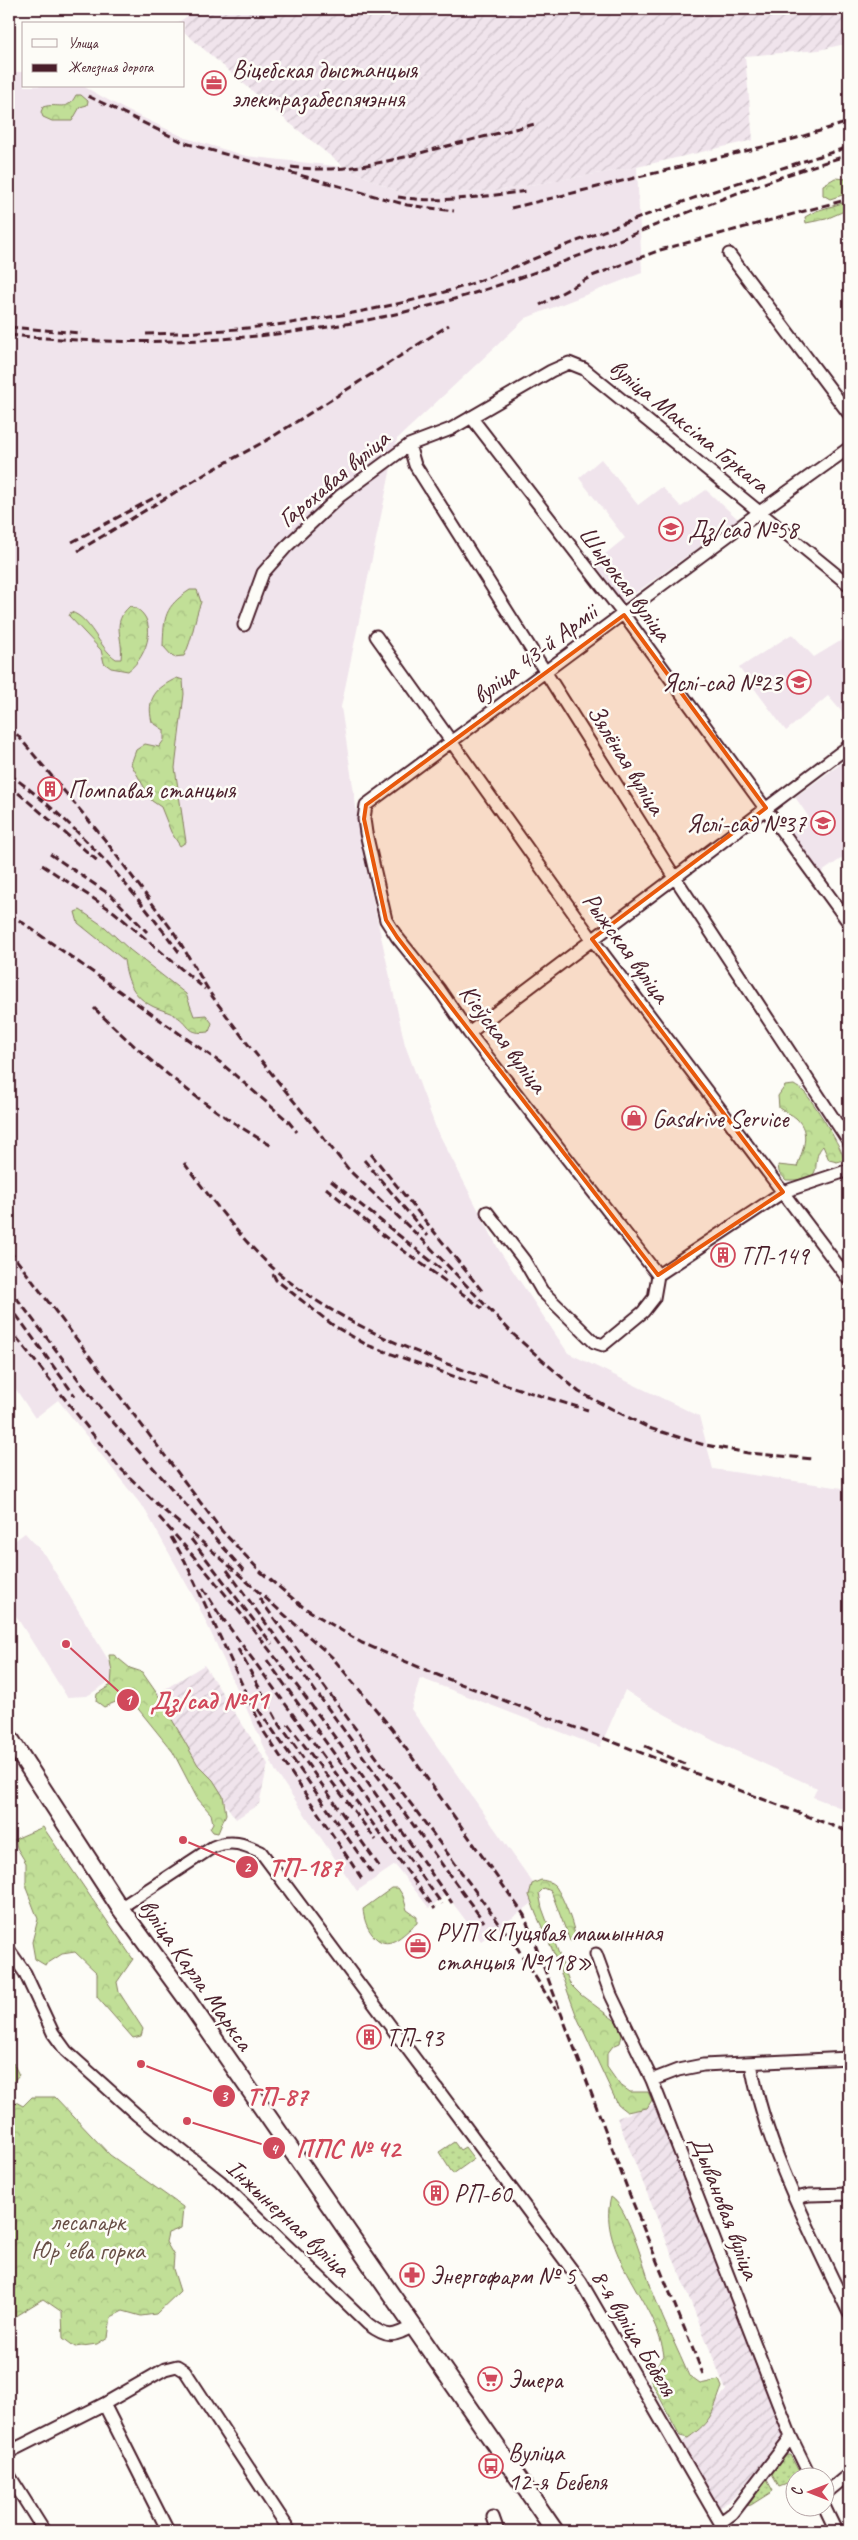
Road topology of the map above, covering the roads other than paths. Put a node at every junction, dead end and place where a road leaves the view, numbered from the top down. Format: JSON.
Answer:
{"nodes":[{"id":1,"x":729,"y":254,"type":"dead end"},
{"id":2,"x":569,"y":363,"type":"joint"},
{"id":3,"x":849,"y":414,"type":"edge"},
{"id":4,"x":471,"y":417,"type":"junction"},
{"id":5,"x":410,"y":445,"type":"junction"},
{"id":6,"x":849,"y":448,"type":"edge"},
{"id":7,"x":761,"y":511,"type":"junction"},
{"id":8,"x":849,"y":585,"type":"edge"},
{"id":9,"x":624,"y":615,"type":"junction"},
{"id":10,"x":244,"y":625,"type":"dead end"},
{"id":11,"x":376,"y":636,"type":"dead end"},
{"id":12,"x":546,"y":673,"type":"junction"},
{"id":13,"x":453,"y":743,"type":"junction"},
{"id":14,"x":849,"y":746,"type":"edge"},
{"id":15,"x":366,"y":805,"type":"joint"},
{"id":16,"x":766,"y":808,"type":"junction"},
{"id":17,"x":674,"y":876,"type":"junction"},
{"id":18,"x":849,"y":923,"type":"edge"},
{"id":19,"x":592,"y":938,"type":"junction"},
{"id":20,"x":469,"y":1033,"type":"junction"},
{"id":21,"x":849,"y":1142,"type":"edge"},
{"id":22,"x":849,"y":1170,"type":"edge"},
{"id":23,"x":783,"y":1192,"type":"junction"},
{"id":24,"x":487,"y":1212,"type":"dead end"},
{"id":25,"x":658,"y":1275,"type":"junction"},
{"id":26,"x":849,"y":1280,"type":"edge"},
{"id":27,"x":9,"y":1736,"type":"edge"},
{"id":28,"x":120,"y":1908,"type":"junction"},
{"id":29,"x":9,"y":1950,"type":"edge"},
{"id":30,"x":596,"y":1954,"type":"dead end"},
{"id":31,"x":849,"y":2058,"type":"edge"},
{"id":32,"x":752,"y":2063,"type":"junction"},
{"id":33,"x":652,"y":2080,"type":"junction"},
{"id":34,"x":849,"y":2194,"type":"edge"},
{"id":35,"x":796,"y":2198,"type":"junction"},
{"id":36,"x":849,"y":2312,"type":"edge"},
{"id":37,"x":413,"y":2326,"type":"junction"},
{"id":38,"x":104,"y":2404,"type":"junction"},
{"id":39,"x":791,"y":2437,"type":"junction"},
{"id":40,"x":9,"y":2452,"type":"edge"},
{"id":41,"x":806,"y":2468,"type":"edge"},
{"id":42,"x":849,"y":2474,"type":"edge"},
{"id":43,"x":9,"y":2475,"type":"edge"},
{"id":44,"x":836,"y":2485,"type":"edge"},
{"id":45,"x":494,"y":2517,"type":"dead end"},
{"id":46,"x":830,"y":2518,"type":"edge"},
{"id":47,"x":723,"y":2527,"type":"edge"},
{"id":48,"x":44,"y":2531,"type":"edge"},
{"id":49,"x":168,"y":2531,"type":"edge"},
{"id":50,"x":290,"y":2531,"type":"edge"},
{"id":51,"x":498,"y":2531,"type":"edge"},
{"id":52,"x":555,"y":2531,"type":"edge"},
{"id":53,"x":836,"y":2531,"type":"edge"}],
"edges":[{"from":1,"to":3,"type":"street"},
{"from":2,"to":4,"type":"street","name":"Гарохавая вуліца"},
{"from":2,"to":7,"type":"street","name":"вуліца Максіма Горкага"},
{"from":4,"to":5,"type":"street","name":"Гарохавая вуліца"},
{"from":4,"to":9,"type":"street","name":"Шырокая вуліца"},
{"from":5,"to":10,"type":"street","name":"Гарохавая вуліца"},
{"from":5,"to":12,"type":"street","name":"Зялёная вуліца"},
{"from":6,"to":7,"type":"street","name":"вуліца 43-й Арміі"},
{"from":7,"to":8,"type":"street","name":"вуліца Максіма Горкага"},
{"from":7,"to":9,"type":"street","name":"вуліца 43-й Арміі"},
{"from":9,"to":12,"type":"street","name":"вуліца 43-й Арміі"},
{"from":9,"to":16,"type":"street","name":"Шырокая вуліца"},
{"from":11,"to":13,"type":"street","name":"Рыжская вуліца"},
{"from":12,"to":13,"type":"street","name":"вуліца 43-й Арміі"},
{"from":12,"to":17,"type":"street","name":"Зялёная вуліца"},
{"from":13,"to":15,"type":"street","name":"вуліца 43-й Арміі"},
{"from":13,"to":19,"type":"street","name":"Рыжская вуліца"},
{"from":14,"to":16,"type":"street"},
{"from":15,"to":20,"type":"street","name":"Кіеўская вуліца"},
{"from":16,"to":17,"type":"street"},
{"from":16,"to":18,"type":"street","name":"Шырокая вуліца"},
{"from":17,"to":19,"type":"street"},
{"from":17,"to":21,"type":"street","name":"Зялёная вуліца"},
{"from":19,"to":20,"type":"street"},
{"from":19,"to":23,"type":"street","name":"Рыжская вуліца"},
{"from":20,"to":25,"type":"street","name":"Кіеўская вуліца"},
{"from":22,"to":23,"type":"street"},
{"from":23,"to":25,"type":"street"},
{"from":23,"to":26,"type":"street","name":"Рыжская вуліца"},
{"from":24,"to":25,"type":"street"},
{"from":27,"to":28,"type":"main road","name":"вуліца Карла Маркса"},
{"from":28,"to":37,"type":"main road","name":"вуліца Карла Маркса"},
{"from":28,"to":47,"type":"street","name":"8-я вуліца Бебеля"},
{"from":29,"to":37,"type":"street","name":"Інжынерная вуліца"},
{"from":30,"to":33,"type":"street","name":"Дывановая вуліца"},
{"from":31,"to":32,"type":"street"},
{"from":32,"to":33,"type":"street"},
{"from":32,"to":35,"type":"street"},
{"from":33,"to":39,"type":"street","name":"Дывановая вуліца"},
{"from":34,"to":35,"type":"street"},
{"from":35,"to":36,"type":"street"},
{"from":37,"to":52,"type":"main road","name":"вуліца Карла Маркса"},
{"from":38,"to":40,"type":"street"},
{"from":38,"to":49,"type":"street"},
{"from":38,"to":50,"type":"street"},
{"from":39,"to":41,"type":"street","name":"Дывановая вуліца"},
{"from":39,"to":47,"type":"street"},
{"from":42,"to":44,"type":"street"},
{"from":43,"to":48,"type":"street"},
{"from":45,"to":51,"type":"street"},
{"from":46,"to":53,"type":"street"}]}
